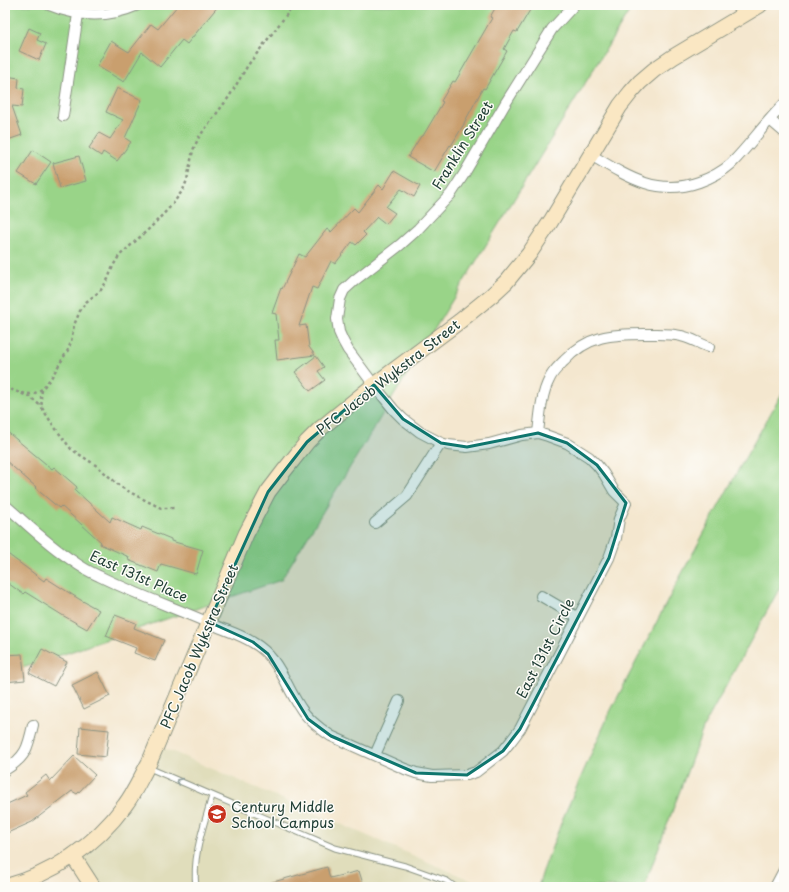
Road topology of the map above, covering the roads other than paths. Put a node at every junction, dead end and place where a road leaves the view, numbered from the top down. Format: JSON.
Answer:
{"nodes":[{"id":1,"x":49,"y":5,"type":"edge"},
{"id":2,"x":138,"y":5,"type":"edge"},
{"id":3,"x":574,"y":5,"type":"edge"},
{"id":4,"x":760,"y":5,"type":"edge"},
{"id":5,"x":78,"y":14,"type":"junction"},
{"id":6,"x":784,"y":104,"type":"edge"},
{"id":7,"x":63,"y":116,"type":"dead end"},
{"id":8,"x":770,"y":120,"type":"junction"},
{"id":9,"x":784,"y":132,"type":"edge"},
{"id":10,"x":590,"y":155,"type":"junction"},
{"id":11,"x":710,"y":347,"type":"dead end"},
{"id":12,"x":374,"y":385,"type":"junction"},
{"id":13,"x":538,"y":434,"type":"junction"},
{"id":14,"x":441,"y":443,"type":"junction"},
{"id":15,"x":5,"y":505,"type":"edge"},
{"id":16,"x":375,"y":523,"type":"dead end"},
{"id":17,"x":541,"y":596,"type":"dead end"},
{"id":18,"x":577,"y":617,"type":"junction"},
{"id":19,"x":208,"y":622,"type":"junction"},
{"id":20,"x":399,"y":701,"type":"dead end"},
{"id":21,"x":34,"y":725,"type":"dead end"},
{"id":22,"x":375,"y":755,"type":"junction"},
{"id":23,"x":147,"y":767,"type":"junction"},
{"id":24,"x":5,"y":770,"type":"edge"},
{"id":25,"x":212,"y":796,"type":"junction"},
{"id":26,"x":73,"y":856,"type":"junction"},
{"id":27,"x":784,"y":870,"type":"edge"},
{"id":28,"x":5,"y":886,"type":"edge"},
{"id":29,"x":93,"y":887,"type":"edge"},
{"id":30,"x":196,"y":887,"type":"edge"},
{"id":31,"x":454,"y":887,"type":"edge"},
{"id":32,"x":775,"y":887,"type":"edge"}],
"edges":[{"from":1,"to":5,"type":"street"},
{"from":2,"to":5,"type":"street"},
{"from":3,"to":12,"type":"street","name":"Franklin Street"},
{"from":4,"to":10,"type":"street","name":"PFC Jacob Wykstra Street"},
{"from":5,"to":7,"type":"street"},
{"from":6,"to":8,"type":"street"},
{"from":8,"to":9,"type":"street"},
{"from":8,"to":10,"type":"street"},
{"from":10,"to":12,"type":"street","name":"PFC Jacob Wykstra Street"},
{"from":11,"to":13,"type":"street"},
{"from":12,"to":14,"type":"street","name":"East 131st Circle"},
{"from":12,"to":19,"type":"street","name":"PFC Jacob Wykstra Street"},
{"from":13,"to":14,"type":"street","name":"East 131st Circle"},
{"from":13,"to":18,"type":"street","name":"East 131st Circle"},
{"from":14,"to":16,"type":"street"},
{"from":15,"to":19,"type":"street","name":"East 131st Place"},
{"from":17,"to":18,"type":"street"},
{"from":18,"to":22,"type":"street","name":"East 131st Circle"},
{"from":19,"to":22,"type":"street","name":"East 131st Circle"},
{"from":19,"to":23,"type":"street","name":"PFC Jacob Wykstra Street"},
{"from":20,"to":22,"type":"street"},
{"from":21,"to":24,"type":"street"},
{"from":25,"to":23,"type":"lane","one_way":true},
{"from":23,"to":26,"type":"street","name":"PFC Jacob Wykstra Street"},
{"from":25,"to":30,"type":"lane"},
{"from":25,"to":31,"type":"lane"},
{"from":26,"to":28,"type":"street","name":"PFC Jacob Wykstra Street"},
{"from":26,"to":29,"type":"street"},
{"from":27,"to":32,"type":"street"}]}
